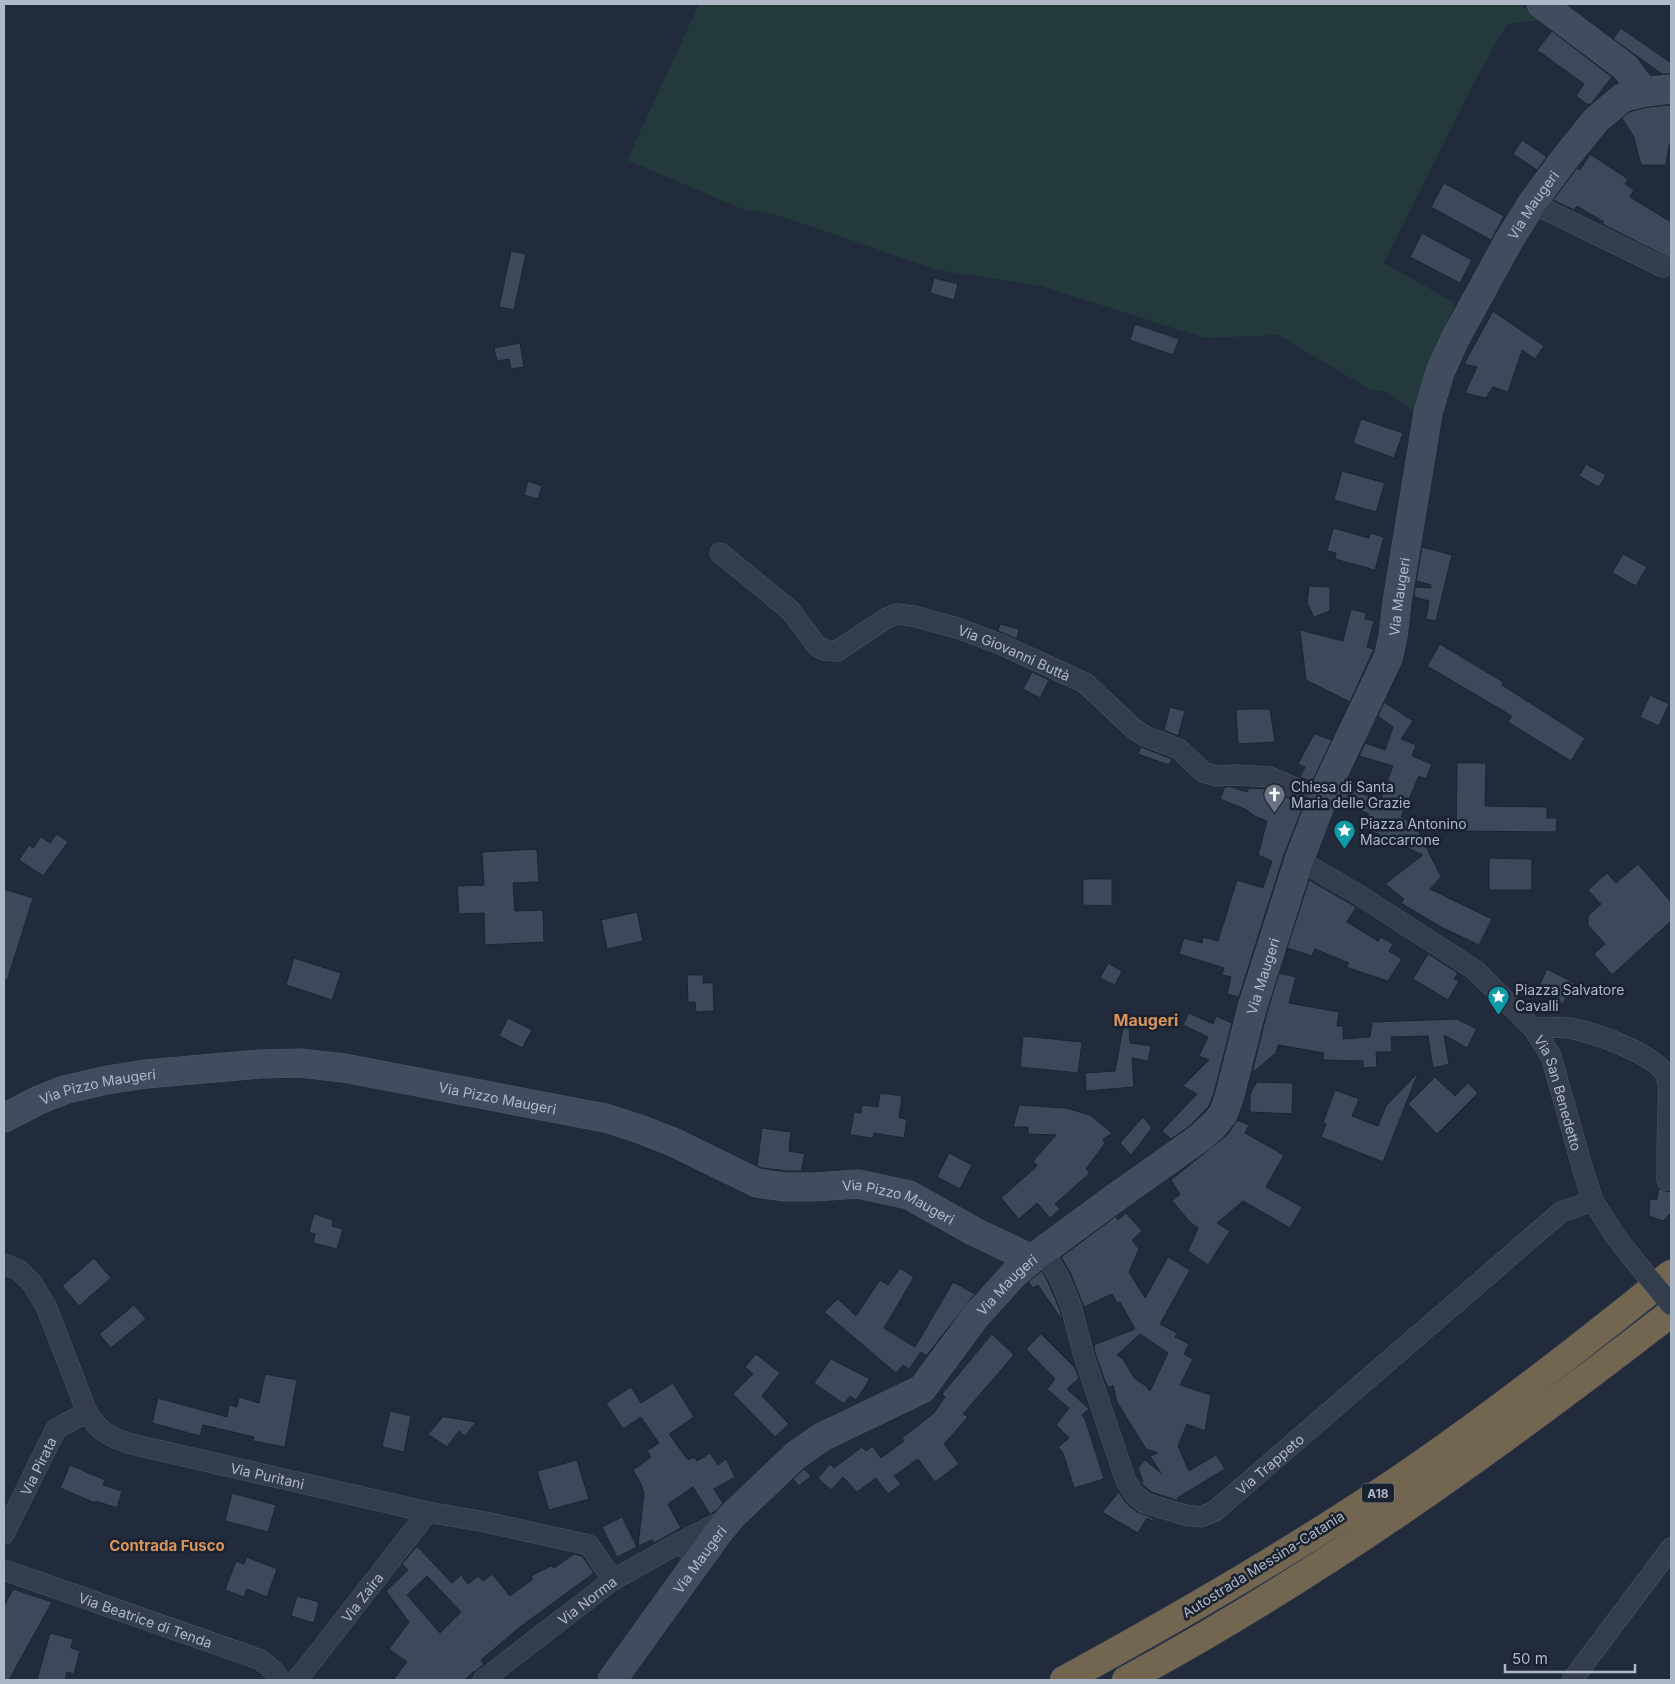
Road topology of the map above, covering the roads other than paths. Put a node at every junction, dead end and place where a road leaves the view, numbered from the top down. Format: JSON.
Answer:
{"nodes":[{"id":1,"x":1541,"y":4,"type":"edge"},
{"id":2,"x":1671,"y":89,"type":"edge"},
{"id":3,"x":1644,"y":92,"type":"junction"},
{"id":4,"x":1532,"y":203,"type":"junction"},
{"id":5,"x":1663,"y":267,"type":"dead end"},
{"id":6,"x":720,"y":553,"type":"dead end"},
{"id":7,"x":1322,"y":799,"type":"junction"},
{"id":8,"x":1299,"y":860,"type":"junction"},
{"id":9,"x":1533,"y":1028,"type":"junction"},
{"id":10,"x":1669,"y":1077,"type":"edge"},
{"id":11,"x":4,"y":1118,"type":"edge"},
{"id":12,"x":1667,"y":1180,"type":"dead end"},
{"id":13,"x":1593,"y":1200,"type":"junction"},
{"id":14,"x":976,"y":1232,"type":"junction"},
{"id":15,"x":1038,"y":1255,"type":"junction"},
{"id":16,"x":4,"y":1264,"type":"edge"},
{"id":17,"x":1671,"y":1274,"type":"edge"},
{"id":18,"x":1002,"y":1286,"type":"junction"},
{"id":19,"x":1671,"y":1306,"type":"edge"},
{"id":20,"x":1671,"y":1313,"type":"edge"},
{"id":21,"x":86,"y":1412,"type":"junction"},
{"id":22,"x":428,"y":1512,"type":"junction"},
{"id":23,"x":4,"y":1534,"type":"edge"},
{"id":24,"x":1671,"y":1548,"type":"edge"},
{"id":25,"x":689,"y":1550,"type":"junction"},
{"id":26,"x":4,"y":1570,"type":"edge"},
{"id":27,"x":613,"y":1580,"type":"junction"},
{"id":28,"x":280,"y":1680,"type":"edge"},
{"id":29,"x":296,"y":1680,"type":"edge"},
{"id":30,"x":483,"y":1680,"type":"edge"},
{"id":31,"x":612,"y":1680,"type":"edge"},
{"id":32,"x":1064,"y":1680,"type":"edge"},
{"id":33,"x":1126,"y":1680,"type":"edge"},
{"id":34,"x":1572,"y":1680,"type":"edge"}],
"edges":[{"from":1,"to":3,"type":"street"},
{"from":2,"to":3,"type":"street","name":"Via Maugeri"},
{"from":3,"to":4,"type":"street","name":"Via Maugeri"},
{"from":4,"to":5,"type":"street"},
{"from":4,"to":7,"type":"street","name":"Via Maugeri"},
{"from":6,"to":7,"type":"street","name":"Via Giovanni Buttà"},
{"from":7,"to":8,"type":"street","name":"Via Maugeri"},
{"from":8,"to":9,"type":"street","name":"Via San Benedetto"},
{"from":8,"to":15,"type":"street","name":"Via Maugeri"},
{"from":9,"to":10,"type":"street"},
{"from":9,"to":13,"type":"street","name":"Via San Benedetto"},
{"from":10,"to":12,"type":"street"},
{"from":11,"to":14,"type":"street","name":"Via Pizzo Maugeri"},
{"from":13,"to":15,"type":"street","name":"Via Trappeto"},
{"from":13,"to":19,"type":"street","name":"Via San Benedetto","bridge":true},
{"from":14,"to":15,"type":"street","name":"Via Pizzo Maugeri"},
{"from":14,"to":18,"type":"street"},
{"from":15,"to":18,"type":"street","name":"Via Maugeri"},
{"from":16,"to":21,"type":"street","name":"Via Puritani"},
{"from":17,"to":32,"type":"highway","name":"Autostrada Messina-Catania","number":"A18"},
{"from":18,"to":25,"type":"street","name":"Via Maugeri"},
{"from":20,"to":33,"type":"highway","name":"Autostrada Messina-Catania","number":"A18"},
{"from":21,"to":22,"type":"street","name":"Via Puritani"},
{"from":21,"to":23,"type":"street","name":"Via Pirata"},
{"from":22,"to":27,"type":"street","name":"Via Puritani"},
{"from":22,"to":29,"type":"street","name":"Via Zaira"},
{"from":24,"to":34,"type":"street"},
{"from":25,"to":27,"type":"street","name":"Via Norma"},
{"from":25,"to":31,"type":"street","name":"Via Maugeri"},
{"from":26,"to":28,"type":"street","name":"Via Beatrice di Tenda"},
{"from":27,"to":30,"type":"street","name":"Via Norma"}]}
